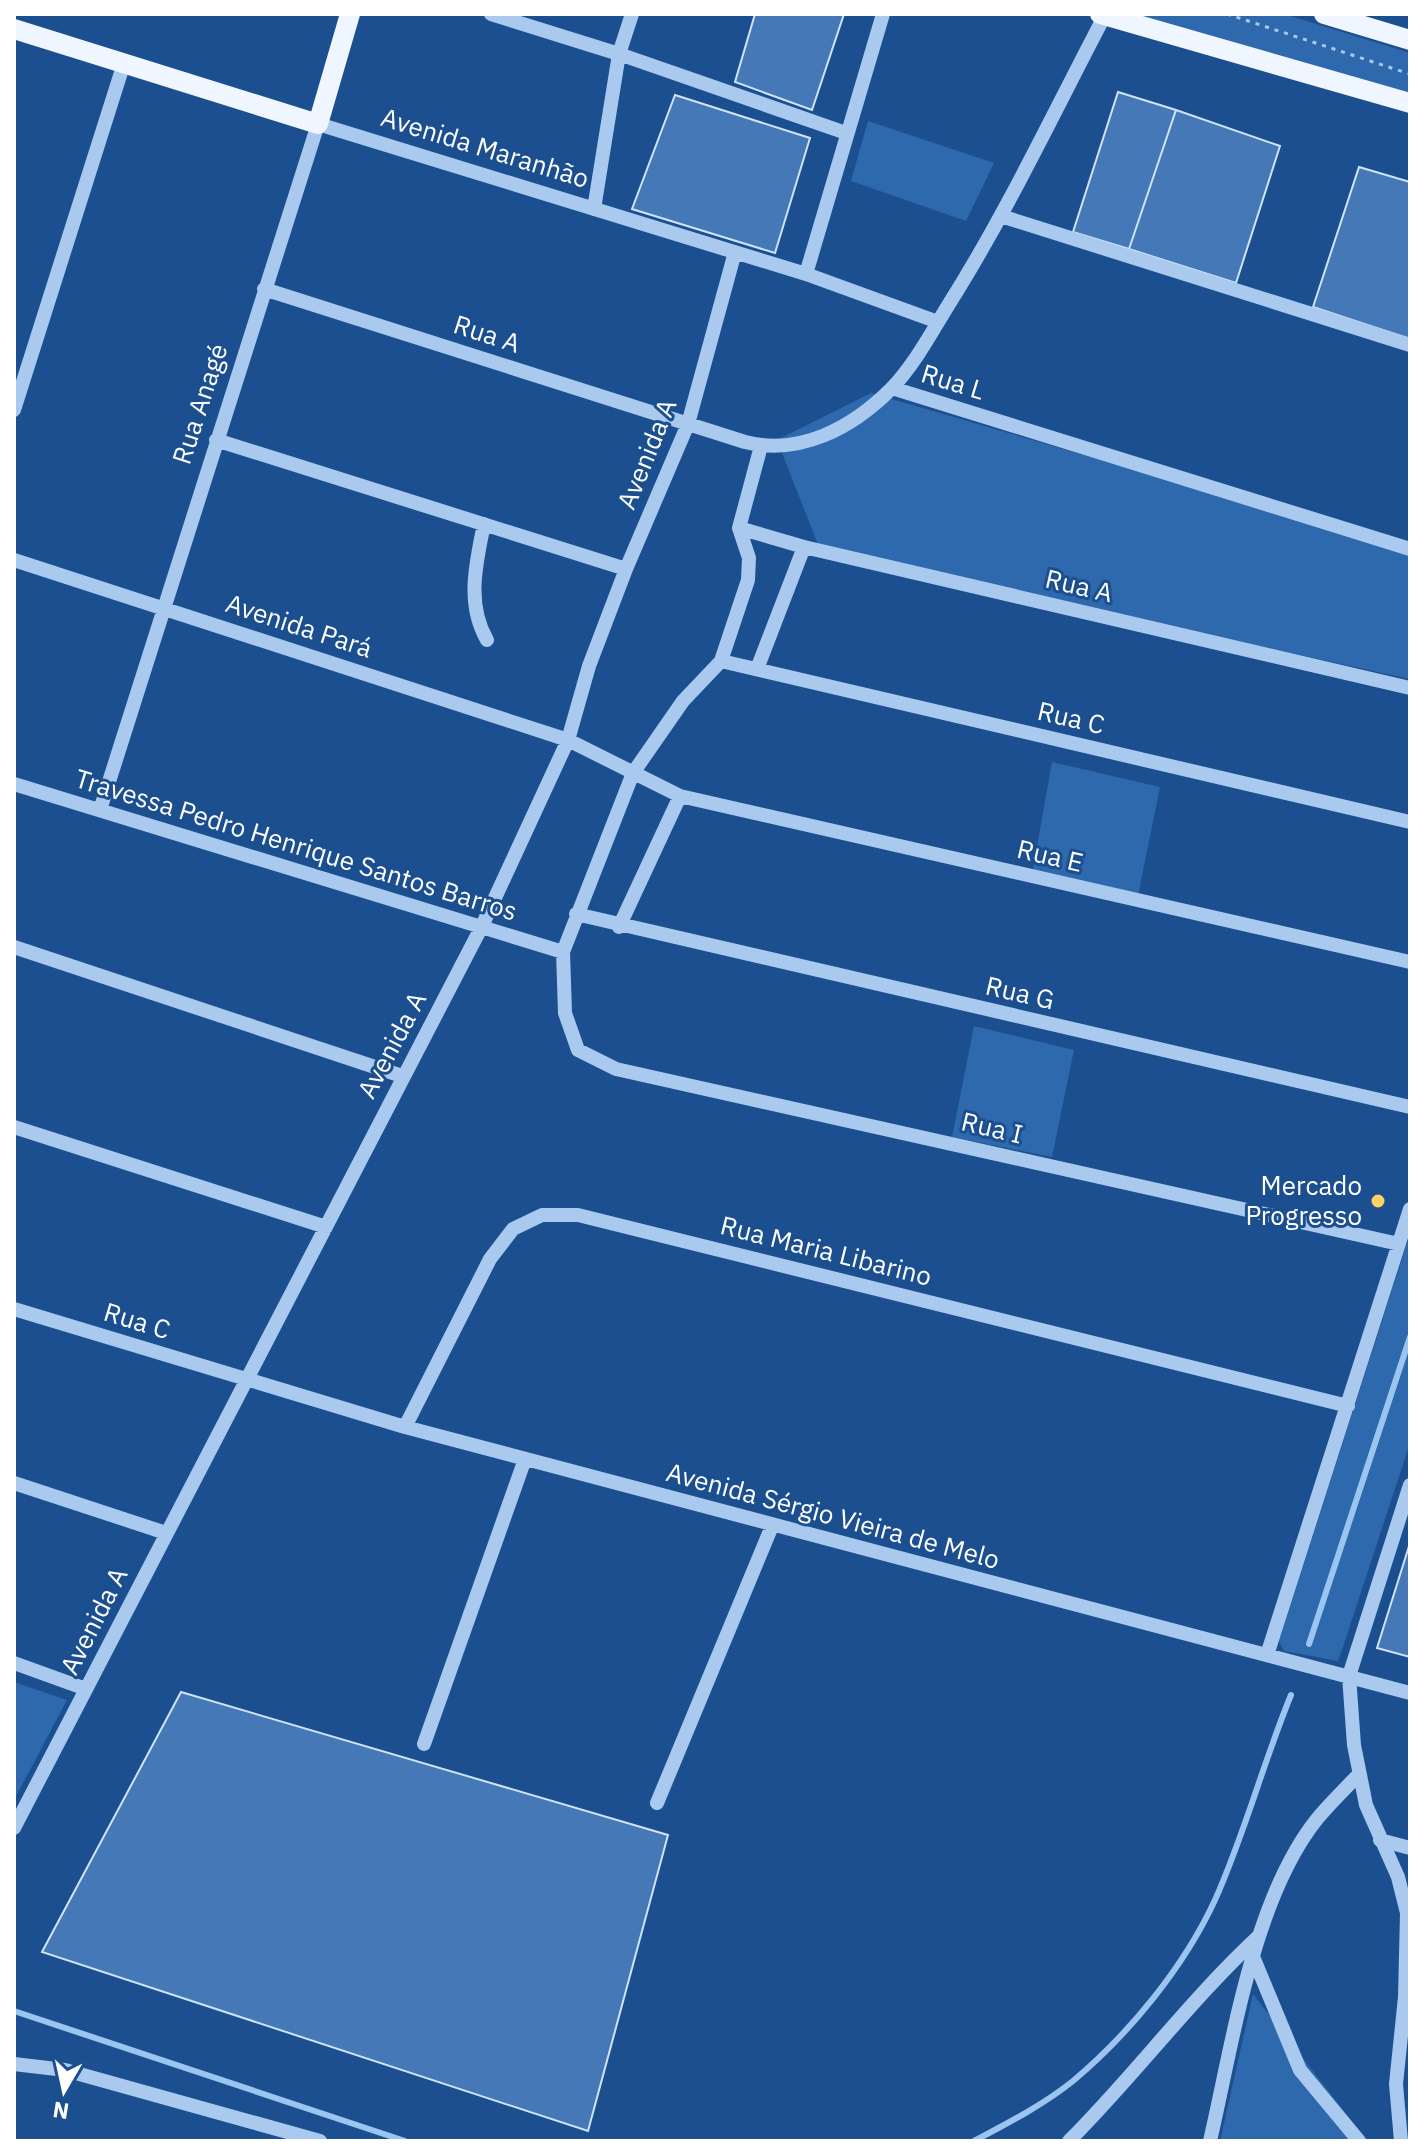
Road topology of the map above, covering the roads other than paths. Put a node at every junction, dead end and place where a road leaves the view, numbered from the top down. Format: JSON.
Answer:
{"nodes":[{"id":1,"x":350,"y":14,"type":"edge"},
{"id":2,"x":491,"y":14,"type":"edge"},
{"id":3,"x":632,"y":14,"type":"edge"},
{"id":4,"x":883,"y":14,"type":"edge"},
{"id":5,"x":1324,"y":14,"type":"edge"},
{"id":6,"x":1102,"y":15,"type":"edge"},
{"id":7,"x":14,"y":29,"type":"edge"},
{"id":8,"x":1410,"y":40,"type":"edge"},
{"id":9,"x":619,"y":54,"type":"junction"},
{"id":10,"x":124,"y":63,"type":"junction"},
{"id":11,"x":1410,"y":103,"type":"edge"},
{"id":12,"x":318,"y":124,"type":"junction"},
{"id":13,"x":846,"y":133,"type":"junction"},
{"id":14,"x":594,"y":209,"type":"junction"},
{"id":15,"x":1001,"y":216,"type":"junction"},
{"id":16,"x":735,"y":252,"type":"junction"},
{"id":17,"x":806,"y":274,"type":"junction"},
{"id":18,"x":264,"y":289,"type":"junction"},
{"id":19,"x":938,"y":322,"type":"junction"},
{"id":20,"x":1410,"y":345,"type":"edge"},
{"id":21,"x":892,"y":388,"type":"junction"},
{"id":22,"x":14,"y":410,"type":"edge"},
{"id":23,"x":688,"y":424,"type":"junction"},
{"id":24,"x":216,"y":440,"type":"junction"},
{"id":25,"x":761,"y":446,"type":"junction"},
{"id":26,"x":484,"y":524,"type":"junction"},
{"id":27,"x":739,"y":528,"type":"junction"},
{"id":28,"x":804,"y":547,"type":"junction"},
{"id":29,"x":1410,"y":549,"type":"edge"},
{"id":30,"x":14,"y":560,"type":"edge"},
{"id":31,"x":626,"y":569,"type":"junction"},
{"id":32,"x":163,"y":607,"type":"junction"},
{"id":33,"x":487,"y":640,"type":"dead end"},
{"id":34,"x":721,"y":661,"type":"junction"},
{"id":35,"x":757,"y":669,"type":"junction"},
{"id":36,"x":1410,"y":688,"type":"edge"},
{"id":37,"x":568,"y":740,"type":"junction"},
{"id":38,"x":633,"y":773,"type":"junction"},
{"id":39,"x":14,"y":784,"type":"edge"},
{"id":40,"x":680,"y":796,"type":"junction"},
{"id":41,"x":100,"y":810,"type":"junction"},
{"id":42,"x":1410,"y":822,"type":"edge"},
{"id":43,"x":576,"y":914,"type":"junction"},
{"id":44,"x":482,"y":926,"type":"junction"},
{"id":45,"x":619,"y":927,"type":"junction"},
{"id":46,"x":14,"y":947,"type":"edge"},
{"id":47,"x":563,"y":952,"type":"junction"},
{"id":48,"x":1410,"y":962,"type":"edge"},
{"id":49,"x":402,"y":1076,"type":"junction"},
{"id":50,"x":1410,"y":1107,"type":"edge"},
{"id":51,"x":14,"y":1127,"type":"edge"},
{"id":52,"x":1410,"y":1209,"type":"edge"},
{"id":53,"x":326,"y":1227,"type":"junction"},
{"id":54,"x":1399,"y":1244,"type":"junction"},
{"id":55,"x":14,"y":1309,"type":"edge"},
{"id":56,"x":245,"y":1380,"type":"junction"},
{"id":57,"x":1348,"y":1406,"type":"junction"},
{"id":58,"x":405,"y":1427,"type":"junction"},
{"id":59,"x":525,"y":1459,"type":"junction"},
{"id":60,"x":14,"y":1483,"type":"edge"},
{"id":61,"x":1410,"y":1485,"type":"edge"},
{"id":62,"x":772,"y":1526,"type":"junction"},
{"id":63,"x":166,"y":1533,"type":"junction"},
{"id":64,"x":1267,"y":1655,"type":"junction"},
{"id":65,"x":14,"y":1663,"type":"edge"},
{"id":66,"x":1349,"y":1676,"type":"junction"},
{"id":67,"x":86,"y":1689,"type":"junction"},
{"id":68,"x":1410,"y":1693,"type":"edge"},
{"id":69,"x":424,"y":1744,"type":"dead end"},
{"id":70,"x":1359,"y":1774,"type":"junction"},
{"id":71,"x":657,"y":1803,"type":"dead end"},
{"id":72,"x":14,"y":1828,"type":"edge"},
{"id":73,"x":1380,"y":1840,"type":"junction"},
{"id":74,"x":1410,"y":1848,"type":"edge"},
{"id":75,"x":1260,"y":1935,"type":"junction"},
{"id":76,"x":1254,"y":1958,"type":"junction"},
{"id":77,"x":1408,"y":1998,"type":"edge"},
{"id":78,"x":14,"y":2064,"type":"edge"},
{"id":79,"x":320,"y":2141,"type":"edge"},
{"id":80,"x":1069,"y":2141,"type":"edge"},
{"id":81,"x":1210,"y":2141,"type":"edge"},
{"id":82,"x":1359,"y":2141,"type":"edge"},
{"id":83,"x":1401,"y":2141,"type":"edge"}],
"edges":[{"from":1,"to":12,"type":"main road","name":"Rua Anagé"},
{"from":2,"to":9,"type":"street"},
{"from":3,"to":9,"type":"street"},
{"from":4,"to":13,"type":"street"},
{"from":5,"to":8,"type":"main road"},
{"from":6,"to":11,"type":"main road"},
{"from":6,"to":15,"type":"street","name":"Rua L"},
{"from":7,"to":10,"type":"main road","name":"Avenida Maranhão"},
{"from":9,"to":13,"type":"street"},
{"from":9,"to":14,"type":"street"},
{"from":10,"to":12,"type":"main road","name":"Avenida Maranhão"},
{"from":10,"to":22,"type":"street"},
{"from":12,"to":14,"type":"street","name":"Avenida Maranhão"},
{"from":12,"to":18,"type":"street","name":"Rua Anagé"},
{"from":13,"to":17,"type":"street"},
{"from":14,"to":16,"type":"street","name":"Avenida Maranhão"},
{"from":15,"to":19,"type":"street","name":"Rua L"},
{"from":15,"to":20,"type":"street"},
{"from":16,"to":17,"type":"street","name":"Avenida Maranhão"},
{"from":16,"to":23,"type":"street","name":"Avenida A"},
{"from":17,"to":19,"type":"street","name":"Avenida Maranhão"},
{"from":18,"to":23,"type":"street","name":"Rua A"},
{"from":18,"to":24,"type":"street","name":"Rua Anagé"},
{"from":19,"to":21,"type":"street","name":"Rua L"},
{"from":21,"to":25,"type":"street","name":"Rua A"},
{"from":21,"to":29,"type":"street","name":"Rua L"},
{"from":23,"to":25,"type":"street","name":"Rua A"},
{"from":23,"to":31,"type":"street","name":"Avenida A"},
{"from":24,"to":26,"type":"street"},
{"from":24,"to":32,"type":"street","name":"Rua Anagé"},
{"from":25,"to":27,"type":"street"},
{"from":26,"to":31,"type":"street"},
{"from":26,"to":33,"type":"street"},
{"from":27,"to":28,"type":"street","name":"Rua A"},
{"from":27,"to":34,"type":"street"},
{"from":28,"to":35,"type":"street"},
{"from":28,"to":36,"type":"street","name":"Rua A"},
{"from":30,"to":32,"type":"street","name":"Avenida Pará"},
{"from":31,"to":37,"type":"street","name":"Avenida A"},
{"from":32,"to":37,"type":"street","name":"Avenida Pará"},
{"from":32,"to":41,"type":"street","name":"Rua Anagé"},
{"from":34,"to":35,"type":"street","name":"Rua C"},
{"from":34,"to":38,"type":"street"},
{"from":35,"to":42,"type":"street","name":"Rua C"},
{"from":37,"to":38,"type":"street","name":"Avenida Pará"},
{"from":37,"to":44,"type":"street","name":"Avenida A"},
{"from":38,"to":40,"type":"street","name":"Rua E"},
{"from":38,"to":43,"type":"street"},
{"from":39,"to":41,"type":"street","name":"Travessa Pedro Henrique Santos Barros"},
{"from":40,"to":45,"type":"street"},
{"from":40,"to":48,"type":"street","name":"Rua E"},
{"from":41,"to":44,"type":"street","name":"Travessa Pedro Henrique Santos Barros"},
{"from":43,"to":45,"type":"street","name":"Rua G"},
{"from":43,"to":47,"type":"street"},
{"from":44,"to":47,"type":"street","name":"Travessa Pedro Henrique Santos Barros"},
{"from":44,"to":49,"type":"street","name":"Avenida A"},
{"from":45,"to":50,"type":"street","name":"Rua G"},
{"from":46,"to":49,"type":"street"},
{"from":47,"to":54,"type":"street","name":"Rua I"},
{"from":49,"to":53,"type":"street","name":"Avenida A"},
{"from":51,"to":53,"type":"street"},
{"from":52,"to":54,"type":"street"},
{"from":53,"to":56,"type":"street","name":"Avenida A"},
{"from":54,"to":57,"type":"street"},
{"from":55,"to":56,"type":"street","name":"Rua C"},
{"from":56,"to":58,"type":"street","name":"Avenida Sérgio Vieira de Melo"},
{"from":56,"to":63,"type":"street","name":"Avenida A"},
{"from":57,"to":58,"type":"street","name":"Rua Maria Libarino"},
{"from":57,"to":64,"type":"street"},
{"from":58,"to":59,"type":"street","name":"Avenida Sérgio Vieira de Melo"},
{"from":59,"to":62,"type":"street","name":"Avenida Sérgio Vieira de Melo"},
{"from":59,"to":69,"type":"street"},
{"from":60,"to":63,"type":"street"},
{"from":61,"to":66,"type":"street"},
{"from":62,"to":64,"type":"street","name":"Avenida Sérgio Vieira de Melo"},
{"from":62,"to":71,"type":"street"},
{"from":63,"to":67,"type":"street","name":"Avenida A"},
{"from":64,"to":66,"type":"street","name":"Avenida Sérgio Vieira de Melo"},
{"from":65,"to":67,"type":"street"},
{"from":66,"to":68,"type":"street","name":"Avenida Sérgio Vieira de Melo"},
{"from":66,"to":70,"type":"street"},
{"from":67,"to":72,"type":"street","name":"Avenida A"},
{"from":70,"to":73,"type":"street"},
{"from":70,"to":75,"type":"street"},
{"from":73,"to":74,"type":"street"},
{"from":73,"to":77,"type":"street"},
{"from":75,"to":76,"type":"street"},
{"from":75,"to":80,"type":"street"},
{"from":76,"to":81,"type":"street"},
{"from":76,"to":82,"type":"street"},
{"from":77,"to":83,"type":"street"},
{"from":78,"to":79,"type":"street"}]}
